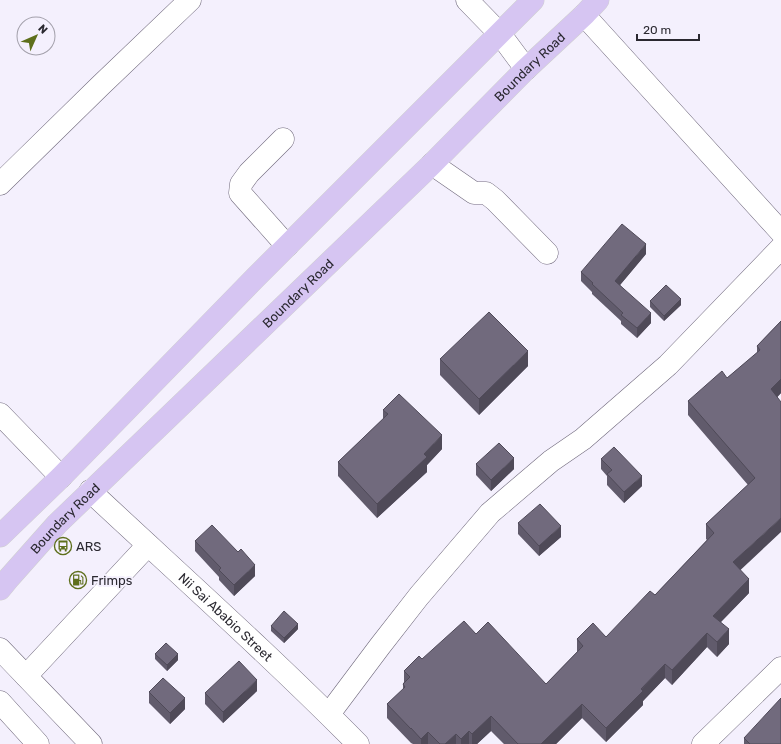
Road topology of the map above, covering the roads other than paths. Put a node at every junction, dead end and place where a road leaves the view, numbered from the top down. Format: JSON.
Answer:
{"nodes":[{"id":1,"x":190,"y":0,"type":"edge"},
{"id":2,"x":467,"y":0,"type":"edge"},
{"id":3,"x":533,"y":0,"type":"edge"},
{"id":4,"x":591,"y":8,"type":"edge"},
{"id":5,"x":500,"y":34,"type":"junction"},
{"id":6,"x":526,"y":69,"type":"junction"},
{"id":7,"x":283,"y":139,"type":"dead end"},
{"id":8,"x":432,"y":164,"type":"junction"},
{"id":9,"x":0,"y":184,"type":"edge"},
{"id":10,"x":781,"y":232,"type":"edge"},
{"id":11,"x":287,"y":246,"type":"junction"},
{"id":12,"x":781,"y":248,"type":"edge"},
{"id":13,"x":547,"y":253,"type":"dead end"},
{"id":14,"x":0,"y":414,"type":"edge"},
{"id":15,"x":61,"y":477,"type":"junction"},
{"id":16,"x":90,"y":491,"type":"junction"},
{"id":17,"x":0,"y":536,"type":"edge"},
{"id":18,"x":148,"y":545,"type":"junction"},
{"id":19,"x":0,"y":589,"type":"edge"},
{"id":20,"x":0,"y":649,"type":"edge"},
{"id":21,"x":781,"y":668,"type":"edge"},
{"id":22,"x":26,"y":676,"type":"junction"},
{"id":23,"x":0,"y":702,"type":"edge"},
{"id":24,"x":329,"y":714,"type":"junction"},
{"id":25,"x":38,"y":744,"type":"edge"},
{"id":26,"x":92,"y":744,"type":"edge"},
{"id":27,"x":358,"y":744,"type":"edge"},
{"id":28,"x":703,"y":744,"type":"edge"}],
"edges":[{"from":1,"to":9,"type":"street"},
{"from":2,"to":5,"type":"street"},
{"from":3,"to":5,"type":"main road"},
{"from":4,"to":6,"type":"main road","name":"Boundary Road"},
{"from":4,"to":10,"type":"street"},
{"from":5,"to":6,"type":"street"},
{"from":5,"to":11,"type":"main road"},
{"from":6,"to":8,"type":"main road","name":"Boundary Road"},
{"from":7,"to":11,"type":"street"},
{"from":8,"to":13,"type":"street"},
{"from":8,"to":16,"type":"main road","name":"Boundary Road"},
{"from":11,"to":15,"type":"main road"},
{"from":12,"to":24,"type":"street"},
{"from":14,"to":15,"type":"street"},
{"from":15,"to":17,"type":"main road"},
{"from":16,"to":18,"type":"street","name":"Nii Sai Ababio Street"},
{"from":16,"to":19,"type":"main road","name":"Boundary Road"},
{"from":18,"to":22,"type":"street"},
{"from":18,"to":24,"type":"street","name":"Nii Sai Ababio Street"},
{"from":20,"to":22,"type":"street"},
{"from":21,"to":28,"type":"street"},
{"from":22,"to":26,"type":"street"},
{"from":23,"to":25,"type":"street"},
{"from":24,"to":27,"type":"street","name":"Nii Sai Ababio Street"}]}
